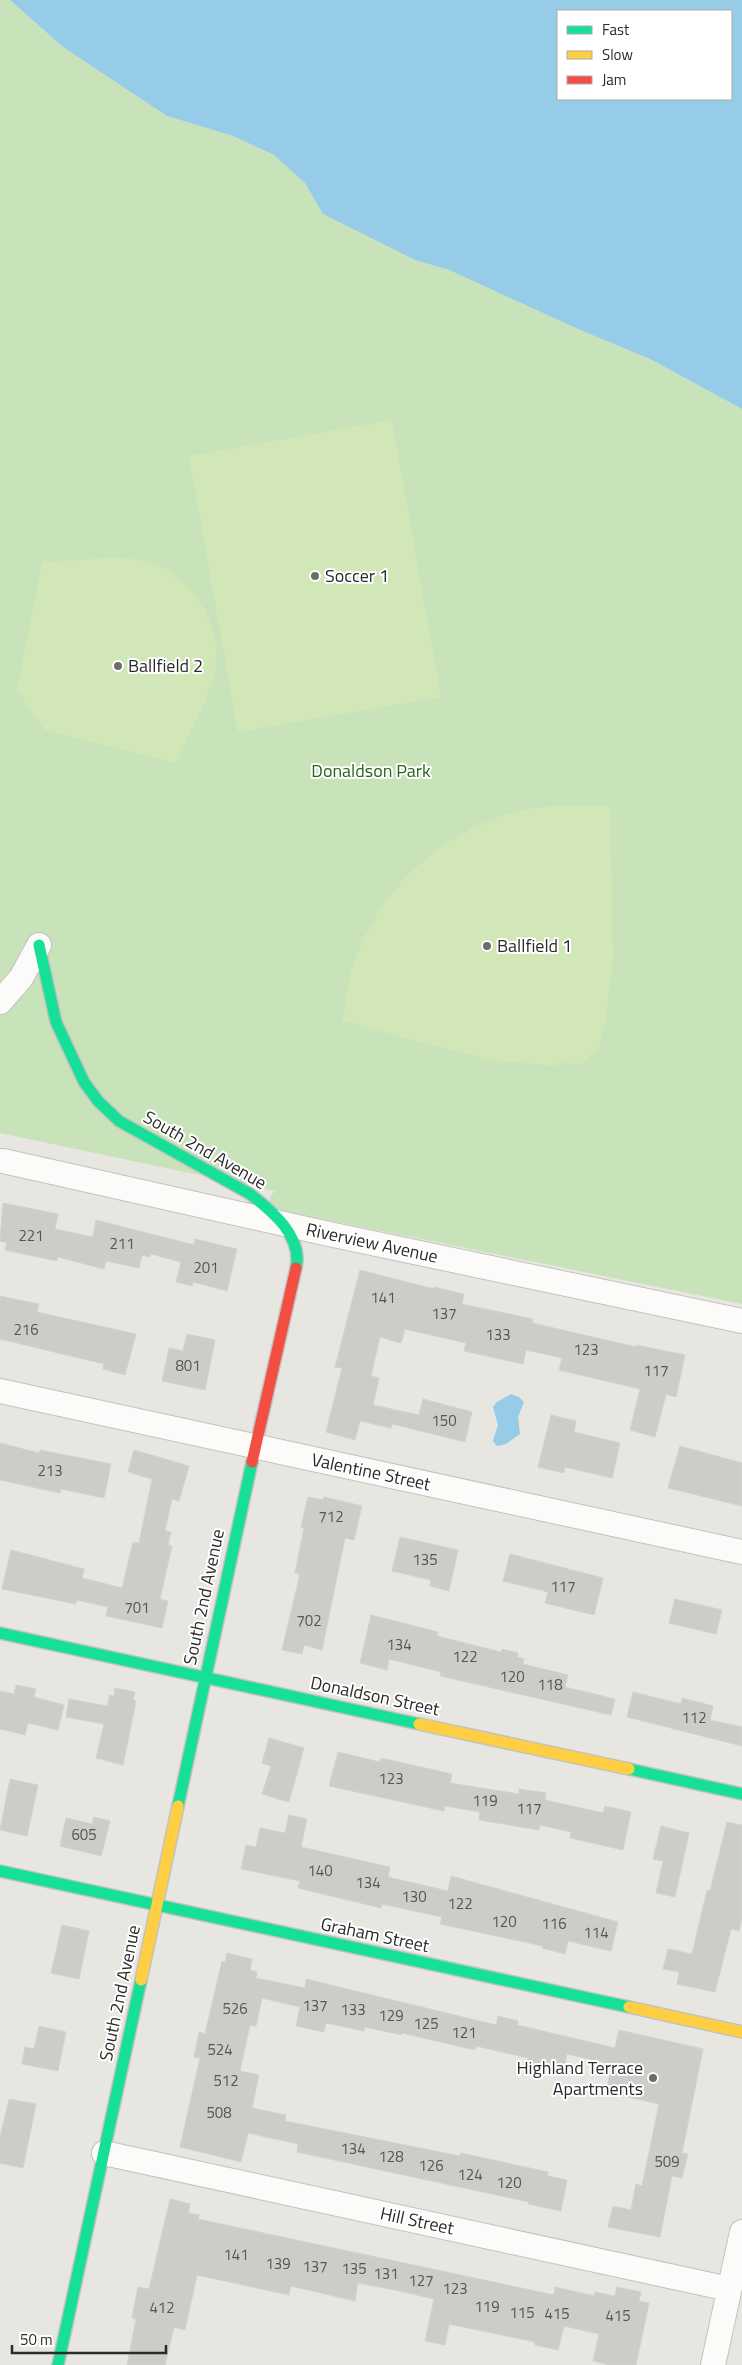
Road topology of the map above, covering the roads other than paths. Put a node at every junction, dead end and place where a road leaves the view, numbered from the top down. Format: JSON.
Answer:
{"nodes":[{"id":1,"x":39,"y":945,"type":"joint"},
{"id":2,"x":0,"y":1002,"type":"edge"},
{"id":3,"x":3,"y":1161,"type":"dead end"},
{"id":4,"x":285,"y":1224,"type":"junction"},
{"id":5,"x":742,"y":1321,"type":"edge"},
{"id":6,"x":0,"y":1391,"type":"edge"},
{"id":7,"x":255,"y":1446,"type":"junction"},
{"id":8,"x":742,"y":1552,"type":"edge"},
{"id":9,"x":0,"y":1633,"type":"edge"},
{"id":10,"x":205,"y":1678,"type":"junction"},
{"id":11,"x":742,"y":1794,"type":"edge"},
{"id":12,"x":0,"y":1871,"type":"edge"},
{"id":13,"x":156,"y":1905,"type":"junction"},
{"id":14,"x":742,"y":2032,"type":"edge"},
{"id":15,"x":104,"y":2154,"type":"junction"},
{"id":16,"x":742,"y":2232,"type":"edge"},
{"id":17,"x":729,"y":2289,"type":"junction"},
{"id":18,"x":58,"y":2365,"type":"edge"},
{"id":19,"x":712,"y":2365,"type":"edge"}],
"edges":[{"from":1,"to":2,"type":"street"},
{"from":1,"to":4,"type":"street","name":"South 2nd Avenue"},
{"from":3,"to":4,"type":"street","name":"Riverview Avenue"},
{"from":4,"to":5,"type":"street","name":"Riverview Avenue"},
{"from":4,"to":7,"type":"street","name":"South 2nd Avenue"},
{"from":6,"to":7,"type":"street","name":"Valentine Street"},
{"from":7,"to":8,"type":"street","name":"Valentine Street"},
{"from":7,"to":10,"type":"street","name":"South 2nd Avenue"},
{"from":9,"to":10,"type":"street","name":"Donaldson Street"},
{"from":10,"to":11,"type":"street","name":"Donaldson Street"},
{"from":10,"to":13,"type":"street","name":"South 2nd Avenue"},
{"from":12,"to":13,"type":"street","name":"Graham Street"},
{"from":13,"to":14,"type":"street","name":"Graham Street"},
{"from":13,"to":15,"type":"street","name":"South 2nd Avenue"},
{"from":15,"to":17,"type":"street","name":"Hill Street"},
{"from":15,"to":18,"type":"street","name":"South 2nd Avenue"},
{"from":16,"to":17,"type":"street"},
{"from":17,"to":19,"type":"street"}]}
